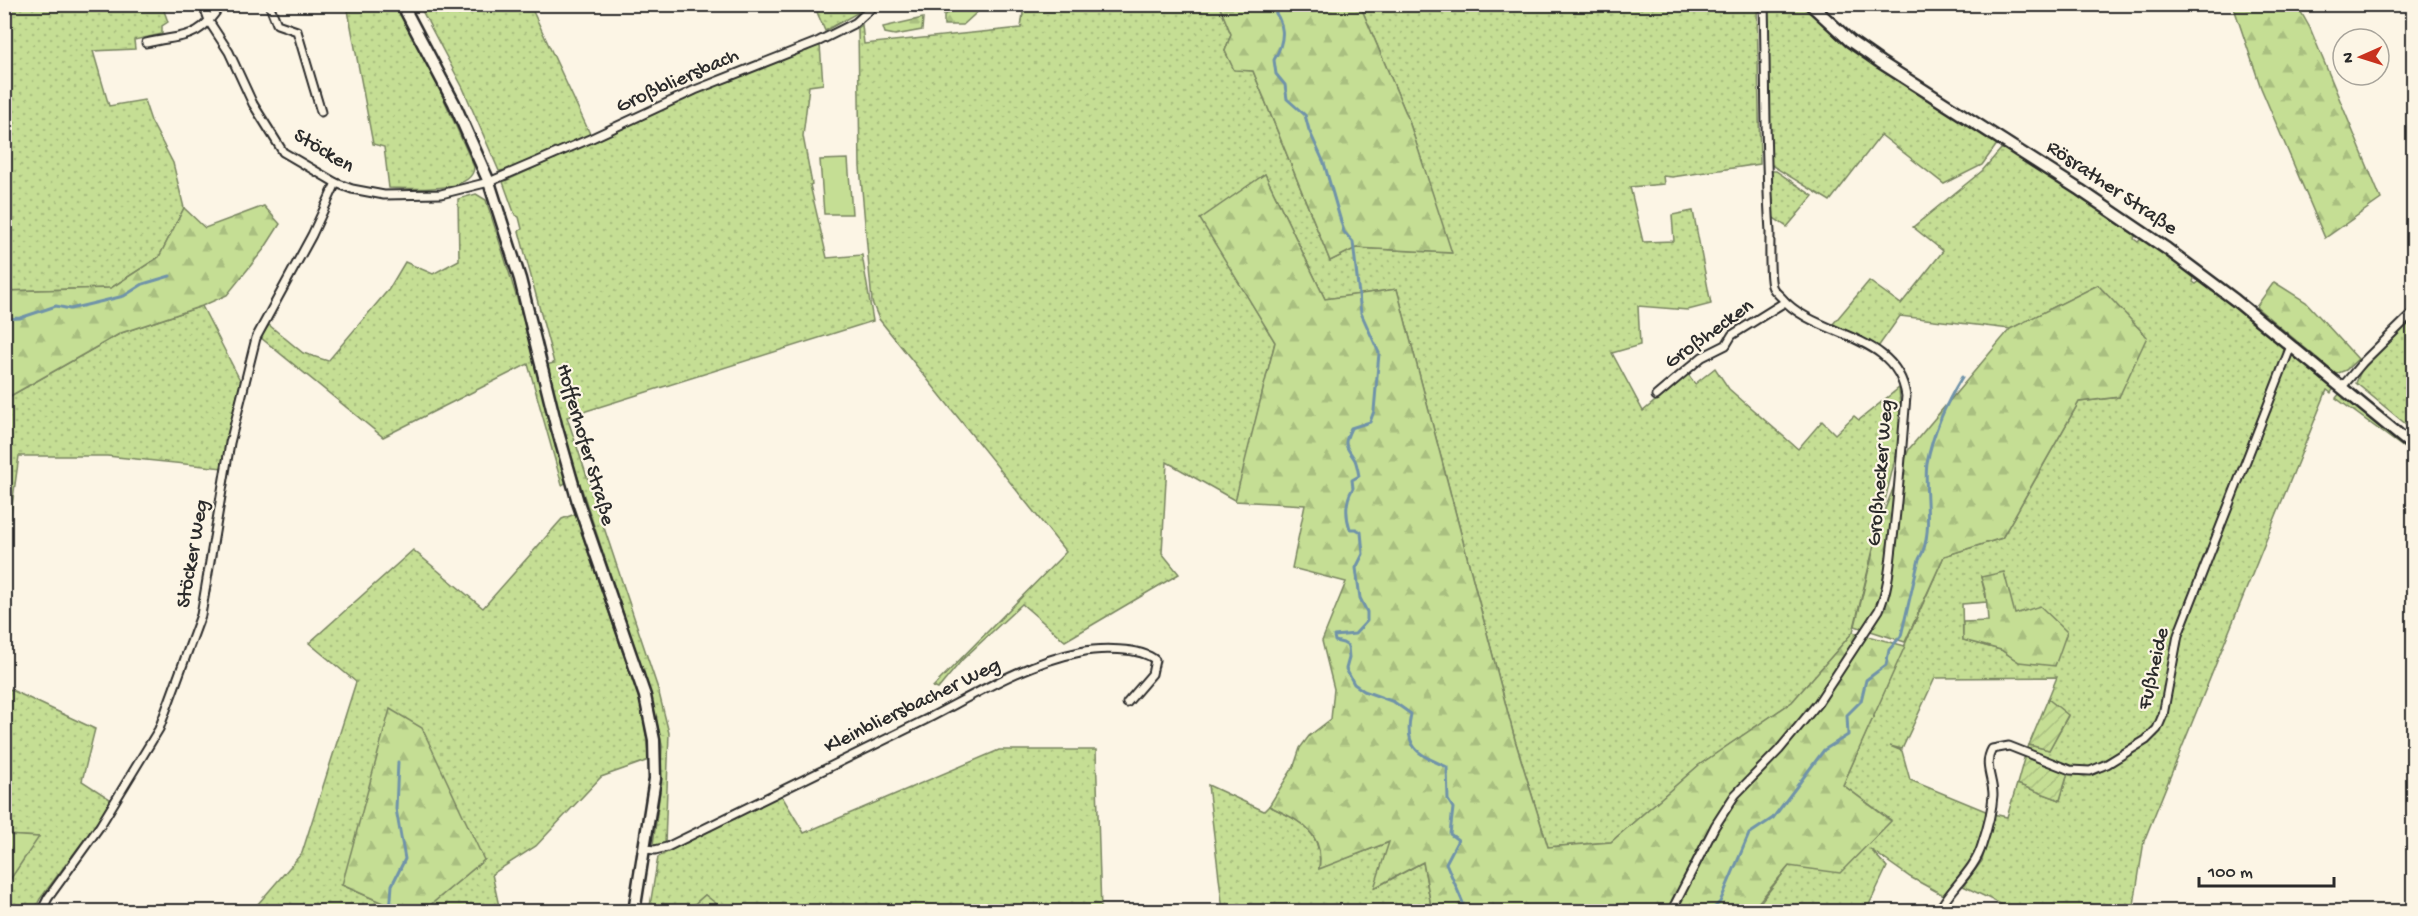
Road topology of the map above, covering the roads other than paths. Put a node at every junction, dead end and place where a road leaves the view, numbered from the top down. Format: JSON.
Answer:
{"nodes":[{"id":1,"x":203,"y":4,"type":"edge"},
{"id":2,"x":221,"y":4,"type":"edge"},
{"id":3,"x":269,"y":4,"type":"edge"},
{"id":4,"x":402,"y":4,"type":"edge"},
{"id":5,"x":876,"y":4,"type":"edge"},
{"id":6,"x":1764,"y":4,"type":"edge"},
{"id":7,"x":1810,"y":4,"type":"edge"},
{"id":8,"x":210,"y":23,"type":"junction"},
{"id":9,"x":146,"y":44,"type":"dead end"},
{"id":10,"x":321,"y":112,"type":"dead end"},
{"id":11,"x":336,"y":183,"type":"junction"},
{"id":12,"x":489,"y":183,"type":"junction"},
{"id":13,"x":1785,"y":302,"type":"junction"},
{"id":14,"x":2414,"y":312,"type":"edge"},
{"id":15,"x":2291,"y":346,"type":"junction"},
{"id":16,"x":2342,"y":387,"type":"junction"},
{"id":17,"x":1656,"y":396,"type":"dead end"},
{"id":18,"x":2414,"y":447,"type":"edge"},
{"id":19,"x":1127,"y":703,"type":"dead end"},
{"id":20,"x":646,"y":849,"type":"junction"},
{"id":21,"x":41,"y":912,"type":"edge"},
{"id":22,"x":634,"y":912,"type":"edge"},
{"id":23,"x":1671,"y":912,"type":"edge"},
{"id":24,"x":1938,"y":912,"type":"edge"}],
"edges":[{"from":1,"to":8,"type":"street","name":"Stöcken"},
{"from":2,"to":8,"type":"street"},
{"from":3,"to":10,"type":"street"},
{"from":4,"to":12,"type":"street","name":"Hofferhofer Straße"},
{"from":5,"to":12,"type":"street","name":"Großbliersbach"},
{"from":6,"to":13,"type":"street","name":"Großhecker Weg"},
{"from":7,"to":15,"type":"street","name":"Rösrather Straße"},
{"from":8,"to":9,"type":"street"},
{"from":8,"to":11,"type":"street","name":"Stöcken"},
{"from":11,"to":12,"type":"street","name":"Stöcken"},
{"from":11,"to":21,"type":"street","name":"Stöcker Weg"},
{"from":12,"to":20,"type":"street","name":"Hofferhofer Straße"},
{"from":13,"to":17,"type":"street","name":"Großhecken"},
{"from":13,"to":23,"type":"street","name":"Großhecker Weg"},
{"from":14,"to":16,"type":"street"},
{"from":15,"to":16,"type":"street","name":"Rösrather Straße"},
{"from":15,"to":24,"type":"street","name":"Fußheide"},
{"from":16,"to":18,"type":"street","name":"Rösrather Straße"},
{"from":19,"to":20,"type":"street","name":"Kleinbliersbacher Weg"},
{"from":20,"to":22,"type":"street","name":"Hofferhofer Straße"}]}
